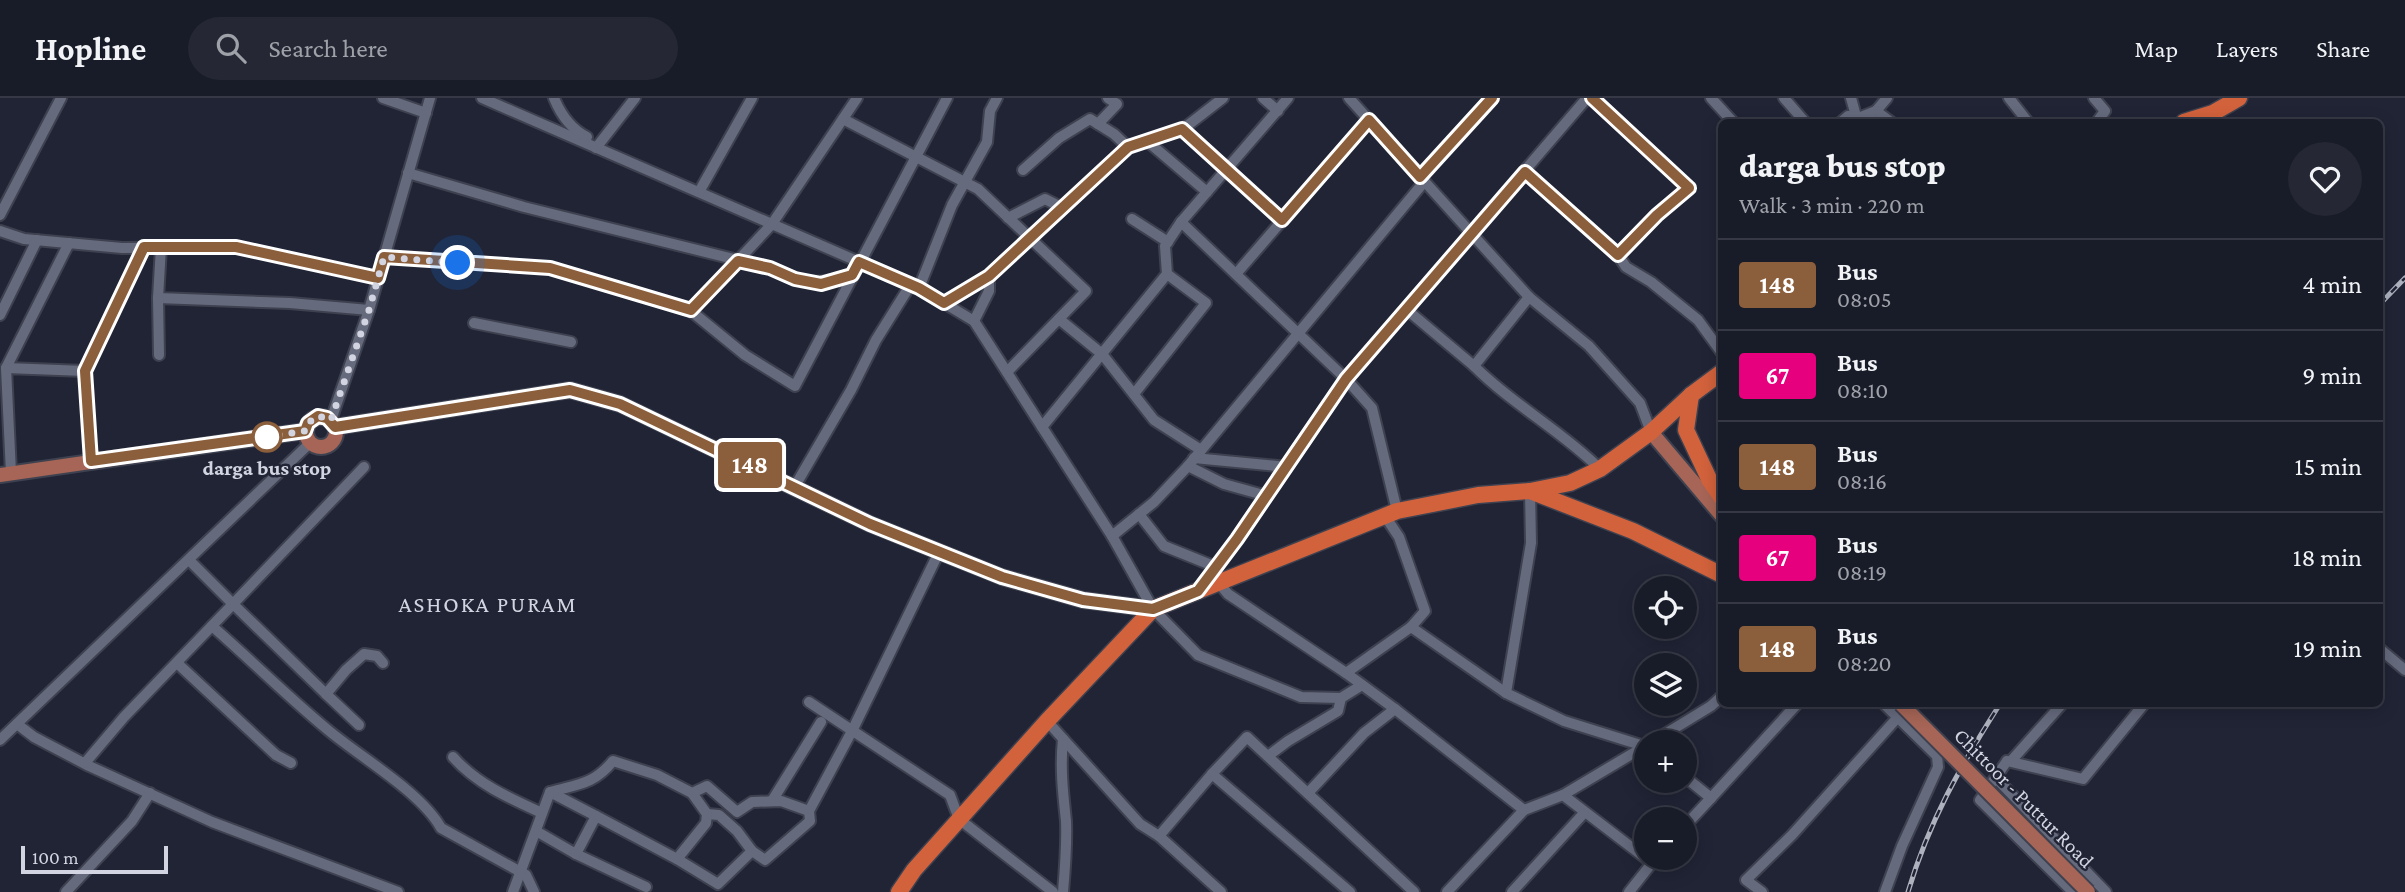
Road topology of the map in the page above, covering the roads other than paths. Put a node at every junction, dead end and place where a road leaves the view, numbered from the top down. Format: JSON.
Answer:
{"nodes":[{"id":1,"x":61,"y":98,"type":"edge"},
{"id":2,"x":383,"y":98,"type":"edge"},
{"id":3,"x":430,"y":98,"type":"edge"},
{"id":4,"x":482,"y":98,"type":"edge"},
{"id":5,"x":554,"y":98,"type":"edge"},
{"id":6,"x":635,"y":98,"type":"edge"},
{"id":7,"x":752,"y":98,"type":"edge"},
{"id":8,"x":857,"y":98,"type":"edge"},
{"id":9,"x":947,"y":98,"type":"edge"},
{"id":10,"x":997,"y":98,"type":"edge"},
{"id":11,"x":1108,"y":98,"type":"edge"},
{"id":12,"x":1223,"y":98,"type":"edge"},
{"id":13,"x":1263,"y":98,"type":"edge"},
{"id":14,"x":1289,"y":98,"type":"edge"},
{"id":15,"x":1349,"y":98,"type":"edge"},
{"id":16,"x":1492,"y":98,"type":"edge"},
{"id":17,"x":1589,"y":98,"type":"edge"},
{"id":18,"x":1711,"y":98,"type":"edge"},
{"id":19,"x":1784,"y":98,"type":"edge"},
{"id":20,"x":1851,"y":98,"type":"edge"},
{"id":21,"x":1887,"y":98,"type":"edge"},
{"id":22,"x":2009,"y":98,"type":"edge"},
{"id":23,"x":2094,"y":98,"type":"edge"},
{"id":24,"x":2239,"y":98,"type":"edge"},
{"id":25,"x":1278,"y":111,"type":"junction"},
{"id":26,"x":1877,"y":111,"type":"junction"},
{"id":27,"x":426,"y":113,"type":"junction"},
{"id":28,"x":1856,"y":116,"type":"junction"},
{"id":29,"x":843,"y":118,"type":"junction"},
{"id":30,"x":1730,"y":119,"type":"edge"},
{"id":31,"x":1802,"y":119,"type":"edge"},
{"id":32,"x":1844,"y":119,"type":"edge"},
{"id":33,"x":1887,"y":119,"type":"edge"},
{"id":34,"x":2026,"y":119,"type":"edge"},
{"id":35,"x":2099,"y":119,"type":"edge"},
{"id":36,"x":2194,"y":119,"type":"edge"},
{"id":37,"x":1369,"y":120,"type":"junction"},
{"id":38,"x":1098,"y":124,"type":"junction"},
{"id":39,"x":1182,"y":129,"type":"junction"},
{"id":40,"x":1147,"y":141,"type":"junction"},
{"id":41,"x":598,"y":146,"type":"junction"},
{"id":42,"x":1128,"y":147,"type":"junction"},
{"id":43,"x":916,"y":157,"type":"junction"},
{"id":44,"x":1228,"y":168,"type":"junction"},
{"id":45,"x":1023,"y":170,"type":"dead end"},
{"id":46,"x":1525,"y":172,"type":"junction"},
{"id":47,"x":408,"y":173,"type":"junction"},
{"id":48,"x":1422,"y":179,"type":"junction"},
{"id":49,"x":965,"y":182,"type":"junction"},
{"id":50,"x":699,"y":192,"type":"junction"},
{"id":51,"x":1208,"y":192,"type":"junction"},
{"id":52,"x":1063,"y":208,"type":"junction"},
{"id":53,"x":0,"y":215,"type":"edge"},
{"id":54,"x":1009,"y":218,"type":"junction"},
{"id":55,"x":1132,"y":219,"type":"dead end"},
{"id":56,"x":1282,"y":220,"type":"junction"},
{"id":57,"x":1181,"y":222,"type":"junction"},
{"id":58,"x":772,"y":224,"type":"junction"},
{"id":59,"x":0,"y":232,"type":"edge"},
{"id":60,"x":1472,"y":234,"type":"junction"},
{"id":61,"x":1030,"y":239,"type":"junction"},
{"id":62,"x":37,"y":240,"type":"junction"},
{"id":63,"x":1168,"y":242,"type":"junction"},
{"id":64,"x":69,"y":243,"type":"junction"},
{"id":65,"x":144,"y":247,"type":"junction"},
{"id":66,"x":161,"y":247,"type":"junction"},
{"id":67,"x":1618,"y":255,"type":"junction"},
{"id":68,"x":384,"y":257,"type":"junction"},
{"id":69,"x":738,"y":261,"type":"junction"},
{"id":70,"x":859,"y":262,"type":"junction"},
{"id":71,"x":1167,"y":274,"type":"junction"},
{"id":72,"x":1236,"y":274,"type":"junction"},
{"id":73,"x":852,"y":275,"type":"junction"},
{"id":74,"x":989,"y":276,"type":"junction"},
{"id":75,"x":378,"y":278,"type":"junction"},
{"id":76,"x":915,"y":286,"type":"junction"},
{"id":77,"x":1529,"y":297,"type":"junction"},
{"id":78,"x":158,"y":298,"type":"junction"},
{"id":79,"x":944,"y":303,"type":"junction"},
{"id":80,"x":1406,"y":309,"type":"junction"},
{"id":81,"x":369,"y":310,"type":"junction"},
{"id":82,"x":691,"y":310,"type":"junction"},
{"id":83,"x":0,"y":315,"type":"edge"},
{"id":84,"x":1059,"y":319,"type":"junction"},
{"id":85,"x":974,"y":320,"type":"junction"},
{"id":86,"x":474,"y":323,"type":"dead end"},
{"id":87,"x":1297,"y":332,"type":"junction"},
{"id":88,"x":571,"y":342,"type":"dead end"},
{"id":89,"x":1718,"y":348,"type":"edge"},
{"id":90,"x":1102,"y":354,"type":"junction"},
{"id":91,"x":159,"y":355,"type":"dead end"},
{"id":92,"x":1474,"y":366,"type":"junction"},
{"id":93,"x":6,"y":368,"type":"junction"},
{"id":94,"x":85,"y":371,"type":"junction"},
{"id":95,"x":1007,"y":372,"type":"junction"},
{"id":96,"x":1718,"y":375,"type":"edge"},
{"id":97,"x":1346,"y":379,"type":"junction"},
{"id":98,"x":1134,"y":394,"type":"junction"},
{"id":99,"x":1691,"y":394,"type":"junction"},
{"id":100,"x":333,"y":424,"type":"junction"},
{"id":101,"x":1042,"y":427,"type":"junction"},
{"id":102,"x":1651,"y":432,"type":"junction"},
{"id":103,"x":307,"y":437,"type":"junction"},
{"id":104,"x":1194,"y":458,"type":"junction"},
{"id":105,"x":91,"y":461,"type":"junction"},
{"id":106,"x":364,"y":467,"type":"dead end"},
{"id":107,"x":1287,"y":467,"type":"junction"},
{"id":108,"x":1600,"y":469,"type":"junction"},
{"id":109,"x":5,"y":474,"type":"edge"},
{"id":110,"x":795,"y":486,"type":"junction"},
{"id":111,"x":1530,"y":491,"type":"junction"},
{"id":112,"x":1718,"y":492,"type":"edge"},
{"id":113,"x":1267,"y":496,"type":"junction"},
{"id":114,"x":1718,"y":511,"type":"edge"},
{"id":115,"x":1391,"y":513,"type":"junction"},
{"id":116,"x":1139,"y":514,"type":"junction"},
{"id":117,"x":1112,"y":536,"type":"junction"},
{"id":118,"x":939,"y":551,"type":"junction"},
{"id":119,"x":189,"y":560,"type":"junction"},
{"id":120,"x":1718,"y":573,"type":"edge"},
{"id":121,"x":1217,"y":575,"type":"junction"},
{"id":122,"x":233,"y":604,"type":"junction"},
{"id":123,"x":1153,"y":609,"type":"junction"},
{"id":124,"x":212,"y":626,"type":"junction"},
{"id":125,"x":1411,"y":626,"type":"junction"},
{"id":126,"x":2383,"y":652,"type":"edge"},
{"id":127,"x":177,"y":663,"type":"junction"},
{"id":128,"x":383,"y":663,"type":"dead end"},
{"id":129,"x":2405,"y":670,"type":"edge"},
{"id":130,"x":1346,"y":673,"type":"junction"},
{"id":131,"x":1362,"y":685,"type":"junction"},
{"id":132,"x":1506,"y":693,"type":"junction"},
{"id":133,"x":326,"y":694,"type":"junction"},
{"id":134,"x":1341,"y":698,"type":"junction"},
{"id":135,"x":1718,"y":700,"type":"edge"},
{"id":136,"x":809,"y":702,"type":"dead end"},
{"id":137,"x":1794,"y":707,"type":"edge"},
{"id":138,"x":2059,"y":707,"type":"edge"},
{"id":139,"x":2142,"y":707,"type":"edge"},
{"id":140,"x":1395,"y":709,"type":"junction"},
{"id":141,"x":1900,"y":710,"type":"edge"},
{"id":142,"x":1047,"y":721,"type":"junction"},
{"id":143,"x":821,"y":722,"type":"dead end"},
{"id":144,"x":17,"y":724,"type":"junction"},
{"id":145,"x":359,"y":725,"type":"dead end"},
{"id":146,"x":1672,"y":730,"type":"edge"},
{"id":147,"x":852,"y":731,"type":"junction"},
{"id":148,"x":1063,"y":739,"type":"junction"},
{"id":149,"x":0,"y":740,"type":"edge"},
{"id":150,"x":1634,"y":741,"type":"edge"},
{"id":151,"x":1634,"y":753,"type":"edge"},
{"id":152,"x":1268,"y":756,"type":"junction"},
{"id":153,"x":453,"y":757,"type":"dead end"},
{"id":154,"x":2007,"y":761,"type":"junction"},
{"id":155,"x":85,"y":763,"type":"junction"},
{"id":156,"x":291,"y":763,"type":"dead end"},
{"id":157,"x":1212,"y":774,"type":"junction"},
{"id":158,"x":1997,"y":779,"type":"junction"},
{"id":159,"x":1697,"y":787,"type":"edge"},
{"id":160,"x":550,"y":792,"type":"junction"},
{"id":161,"x":150,"y":793,"type":"junction"},
{"id":162,"x":692,"y":793,"type":"junction"},
{"id":163,"x":1308,"y":793,"type":"junction"},
{"id":164,"x":1563,"y":795,"type":"junction"},
{"id":165,"x":1711,"y":798,"type":"junction"},
{"id":166,"x":772,"y":801,"type":"junction"},
{"id":167,"x":1524,"y":810,"type":"junction"},
{"id":168,"x":809,"y":811,"type":"junction"},
{"id":169,"x":542,"y":813,"type":"junction"},
{"id":170,"x":1584,"y":813,"type":"junction"},
{"id":171,"x":1697,"y":813,"type":"edge"},
{"id":172,"x":707,"y":814,"type":"junction"},
{"id":173,"x":596,"y":816,"type":"junction"},
{"id":174,"x":959,"y":819,"type":"junction"},
{"id":175,"x":536,"y":831,"type":"junction"},
{"id":176,"x":1159,"y":836,"type":"junction"},
{"id":177,"x":1634,"y":846,"type":"edge"},
{"id":178,"x":752,"y":851,"type":"junction"},
{"id":179,"x":576,"y":854,"type":"junction"},
{"id":180,"x":677,"y":859,"type":"junction"},
{"id":181,"x":1647,"y":870,"type":"edge"},
{"id":182,"x":520,"y":871,"type":"junction"},
{"id":183,"x":1746,"y":880,"type":"junction"},
{"id":184,"x":646,"y":887,"type":"dead end"},
{"id":185,"x":716,"y":888,"type":"edge"},
{"id":186,"x":66,"y":892,"type":"edge"},
{"id":187,"x":398,"y":892,"type":"edge"},
{"id":188,"x":513,"y":892,"type":"edge"},
{"id":189,"x":534,"y":892,"type":"edge"},
{"id":190,"x":899,"y":892,"type":"edge"},
{"id":191,"x":1053,"y":892,"type":"edge"},
{"id":192,"x":1063,"y":892,"type":"edge"},
{"id":193,"x":1221,"y":892,"type":"edge"},
{"id":194,"x":1350,"y":892,"type":"edge"},
{"id":195,"x":1414,"y":892,"type":"edge"},
{"id":196,"x":1447,"y":892,"type":"edge"},
{"id":197,"x":1512,"y":892,"type":"edge"},
{"id":198,"x":1629,"y":892,"type":"edge"},
{"id":199,"x":1741,"y":892,"type":"edge"},
{"id":200,"x":1762,"y":892,"type":"edge"},
{"id":201,"x":1885,"y":892,"type":"edge"},
{"id":202,"x":2073,"y":892,"type":"edge"},
{"id":203,"x":2088,"y":892,"type":"edge"},
{"id":204,"x":2106,"y":892,"type":"edge"}],
"edges":[{"from":1,"to":53,"type":"street"},
{"from":2,"to":27,"type":"street"},
{"from":3,"to":27,"type":"street"},
{"from":4,"to":41,"type":"street"},
{"from":5,"to":41,"type":"street"},
{"from":6,"to":41,"type":"street"},
{"from":7,"to":50,"type":"street"},
{"from":8,"to":29,"type":"street"},
{"from":9,"to":43,"type":"street"},
{"from":10,"to":49,"type":"street"},
{"from":11,"to":38,"type":"street"},
{"from":12,"to":39,"type":"street"},
{"from":13,"to":25,"type":"street"},
{"from":14,"to":25,"type":"street"},
{"from":15,"to":37,"type":"street"},
{"from":16,"to":48,"type":"street"},
{"from":17,"to":46,"type":"street"},
{"from":17,"to":67,"type":"street"},
{"from":18,"to":30,"type":"street"},
{"from":19,"to":31,"type":"street"},
{"from":20,"to":28,"type":"street"},
{"from":21,"to":26,"type":"street"},
{"from":22,"to":34,"type":"street"},
{"from":23,"to":35,"type":"street"},
{"from":24,"to":36,"type":"highway"},
{"from":25,"to":44,"type":"street"},
{"from":26,"to":28,"type":"street"},
{"from":26,"to":33,"type":"street"},
{"from":27,"to":47,"type":"street"},
{"from":28,"to":32,"type":"street"},
{"from":29,"to":43,"type":"street"},
{"from":29,"to":58,"type":"street"},
{"from":37,"to":48,"type":"street"},
{"from":37,"to":56,"type":"street"},
{"from":38,"to":42,"type":"street"},
{"from":38,"to":45,"type":"street"},
{"from":39,"to":40,"type":"street"},
{"from":39,"to":44,"type":"street"},
{"from":40,"to":42,"type":"street"},
{"from":40,"to":51,"type":"street"},
{"from":41,"to":50,"type":"street"},
{"from":42,"to":52,"type":"street"},
{"from":43,"to":49,"type":"street"},
{"from":43,"to":70,"type":"street"},
{"from":44,"to":51,"type":"street"},
{"from":44,"to":56,"type":"street"},
{"from":46,"to":60,"type":"street"},
{"from":46,"to":67,"type":"street"},
{"from":47,"to":68,"type":"street"},
{"from":47,"to":69,"type":"street"},
{"from":48,"to":60,"type":"street"},
{"from":48,"to":87,"type":"street"},
{"from":49,"to":54,"type":"street"},
{"from":49,"to":76,"type":"street"},
{"from":50,"to":58,"type":"street"},
{"from":51,"to":57,"type":"street"},
{"from":52,"to":54,"type":"street"},
{"from":52,"to":61,"type":"street"},
{"from":54,"to":61,"type":"street"},
{"from":55,"to":63,"type":"street"},
{"from":56,"to":72,"type":"street"},
{"from":57,"to":63,"type":"street"},
{"from":57,"to":72,"type":"street"},
{"from":58,"to":69,"type":"street"},
{"from":58,"to":70,"type":"street"},
{"from":59,"to":62,"type":"street"},
{"from":60,"to":77,"type":"street"},
{"from":60,"to":80,"type":"street"},
{"from":61,"to":74,"type":"street"},
{"from":61,"to":84,"type":"street"},
{"from":62,"to":64,"type":"street"},
{"from":62,"to":83,"type":"street"},
{"from":63,"to":71,"type":"street"},
{"from":64,"to":65,"type":"street"},
{"from":64,"to":93,"type":"street"},
{"from":65,"to":66,"type":"street"},
{"from":65,"to":94,"type":"street"},
{"from":66,"to":75,"type":"street"},
{"from":66,"to":78,"type":"street"},
{"from":67,"to":89,"type":"street"},
{"from":68,"to":75,"type":"street"},
{"from":68,"to":82,"type":"street"},
{"from":69,"to":73,"type":"street"},
{"from":69,"to":82,"type":"street"},
{"from":70,"to":73,"type":"street"},
{"from":70,"to":76,"type":"street"},
{"from":71,"to":90,"type":"street"},
{"from":71,"to":98,"type":"street"},
{"from":72,"to":87,"type":"street"},
{"from":73,"to":82,"type":"street"},
{"from":74,"to":79,"type":"street"},
{"from":74,"to":85,"type":"street"},
{"from":75,"to":81,"type":"street"},
{"from":76,"to":79,"type":"street"},
{"from":76,"to":110,"type":"street"},
{"from":77,"to":92,"type":"street"},
{"from":77,"to":102,"type":"street"},
{"from":78,"to":81,"type":"street"},
{"from":78,"to":91,"type":"street"},
{"from":79,"to":85,"type":"street"},
{"from":80,"to":92,"type":"street"},
{"from":80,"to":97,"type":"street"},
{"from":81,"to":100,"type":"street"},
{"from":84,"to":90,"type":"street"},
{"from":84,"to":95,"type":"street"},
{"from":85,"to":95,"type":"street"},
{"from":86,"to":88,"type":"street"},
{"from":87,"to":97,"type":"street"},
{"from":87,"to":104,"type":"street"},
{"from":90,"to":98,"type":"street"},
{"from":90,"to":101,"type":"street"},
{"from":92,"to":108,"type":"street"},
{"from":93,"to":94,"type":"street"},
{"from":93,"to":109,"type":"street"},
{"from":94,"to":105,"type":"street"},
{"from":95,"to":101,"type":"street"},
{"from":96,"to":99,"type":"highway"},
{"from":97,"to":107,"type":"street"},
{"from":97,"to":115,"type":"street"},
{"from":98,"to":104,"type":"street"},
{"from":99,"to":102,"type":"highway"},
{"from":99,"to":112,"type":"highway"},
{"from":100,"to":103,"type":"main road"},
{"from":100,"to":103,"type":"main road"},
{"from":100,"to":110,"type":"main road"},
{"from":101,"to":117,"type":"street"},
{"from":102,"to":108,"type":"highway"},
{"from":102,"to":114,"type":"main road"},
{"from":103,"to":105,"type":"main road"},
{"from":103,"to":119,"type":"street"},
{"from":104,"to":107,"type":"street"},
{"from":104,"to":113,"type":"street"},
{"from":104,"to":116,"type":"street"},
{"from":105,"to":109,"type":"main road"},
{"from":106,"to":122,"type":"street"},
{"from":107,"to":113,"type":"street"},
{"from":108,"to":111,"type":"highway"},
{"from":110,"to":118,"type":"main road"},
{"from":111,"to":115,"type":"highway"},
{"from":111,"to":120,"type":"highway"},
{"from":111,"to":132,"type":"street"},
{"from":113,"to":121,"type":"street"},
{"from":115,"to":121,"type":"highway"},
{"from":115,"to":125,"type":"street"},
{"from":116,"to":117,"type":"street"},
{"from":116,"to":121,"type":"street"},
{"from":117,"to":123,"type":"street"},
{"from":118,"to":123,"type":"main road"},
{"from":118,"to":147,"type":"street"},
{"from":119,"to":122,"type":"street"},
{"from":119,"to":144,"type":"street"},
{"from":121,"to":123,"type":"highway"},
{"from":121,"to":130,"type":"street"},
{"from":122,"to":124,"type":"street"},
{"from":122,"to":133,"type":"street"},
{"from":123,"to":134,"type":"street"},
{"from":123,"to":142,"type":"highway"},
{"from":124,"to":127,"type":"street"},
{"from":124,"to":182,"type":"street"},
{"from":125,"to":130,"type":"street"},
{"from":125,"to":132,"type":"street"},
{"from":126,"to":129,"type":"street"},
{"from":127,"to":155,"type":"street"},
{"from":127,"to":156,"type":"street"},
{"from":128,"to":133,"type":"street"},
{"from":130,"to":131,"type":"street"},
{"from":131,"to":134,"type":"street"},
{"from":131,"to":140,"type":"street"},
{"from":132,"to":150,"type":"street"},
{"from":133,"to":145,"type":"street"},
{"from":134,"to":152,"type":"street"},
{"from":135,"to":146,"type":"street"},
{"from":136,"to":147,"type":"street"},
{"from":137,"to":165,"type":"street"},
{"from":138,"to":154,"type":"street"},
{"from":139,"to":154,"type":"street"},
{"from":140,"to":163,"type":"street"},
{"from":140,"to":167,"type":"street"},
{"from":141,"to":183,"type":"street"},
{"from":141,"to":201,"type":"street"},
{"from":141,"to":203,"type":"main road","name":"Chittoor - Puttur Road","bridge":true},
{"from":142,"to":148,"type":"street"},
{"from":142,"to":174,"type":"highway"},
{"from":143,"to":166,"type":"street"},
{"from":144,"to":149,"type":"street"},
{"from":144,"to":155,"type":"street"},
{"from":147,"to":168,"type":"street"},
{"from":147,"to":174,"type":"street"},
{"from":148,"to":176,"type":"street"},
{"from":148,"to":192,"type":"street"},
{"from":151,"to":164,"type":"street"},
{"from":152,"to":157,"type":"street"},
{"from":152,"to":163,"type":"street"},
{"from":153,"to":169,"type":"street"},
{"from":154,"to":158,"type":"street"},
{"from":155,"to":161,"type":"street"},
{"from":157,"to":176,"type":"street"},
{"from":157,"to":194,"type":"street"},
{"from":158,"to":202,"type":"street"},
{"from":158,"to":204,"type":"street"},
{"from":159,"to":165,"type":"street"},
{"from":160,"to":162,"type":"street"},
{"from":160,"to":169,"type":"street"},
{"from":160,"to":173,"type":"street"},
{"from":161,"to":186,"type":"street"},
{"from":161,"to":187,"type":"street"},
{"from":162,"to":166,"type":"street"},
{"from":162,"to":172,"type":"street"},
{"from":163,"to":195,"type":"street"},
{"from":164,"to":167,"type":"street"},
{"from":164,"to":170,"type":"street"},
{"from":165,"to":171,"type":"street"},
{"from":166,"to":168,"type":"street"},
{"from":167,"to":196,"type":"street"},
{"from":168,"to":178,"type":"street"},
{"from":169,"to":175,"type":"street"},
{"from":170,"to":177,"type":"street"},
{"from":170,"to":197,"type":"street"},
{"from":172,"to":178,"type":"street"},
{"from":172,"to":180,"type":"street"},
{"from":173,"to":179,"type":"street"},
{"from":173,"to":180,"type":"street"},
{"from":174,"to":190,"type":"highway"},
{"from":174,"to":191,"type":"street"},
{"from":175,"to":179,"type":"street"},
{"from":175,"to":182,"type":"street"},
{"from":176,"to":193,"type":"street"},
{"from":178,"to":185,"type":"street"},
{"from":179,"to":184,"type":"street"},
{"from":180,"to":185,"type":"street"},
{"from":181,"to":198,"type":"street"},
{"from":182,"to":188,"type":"street"},
{"from":182,"to":189,"type":"street"},
{"from":183,"to":199,"type":"street"},
{"from":183,"to":200,"type":"street"}]}
